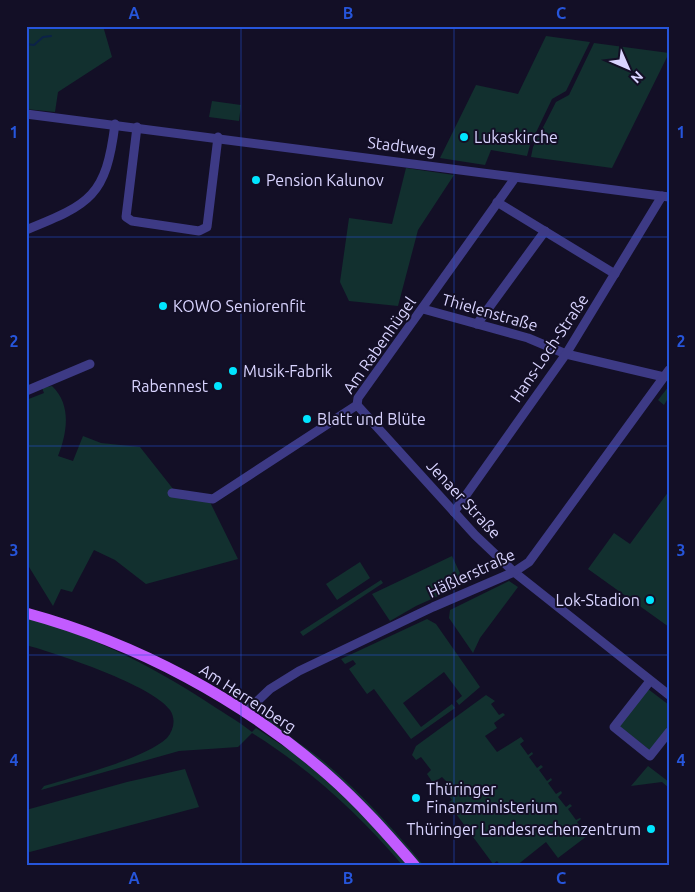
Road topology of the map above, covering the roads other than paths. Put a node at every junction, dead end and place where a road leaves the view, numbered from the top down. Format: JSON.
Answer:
{"nodes":[{"id":1,"x":26,"y":114,"type":"edge"},
{"id":2,"x":115,"y":124,"type":"junction"},
{"id":3,"x":134,"y":126,"type":"junction"},
{"id":4,"x":218,"y":137,"type":"junction"},
{"id":5,"x":515,"y":178,"type":"junction"},
{"id":6,"x":666,"y":196,"type":"edge"},
{"id":7,"x":497,"y":202,"type":"junction"},
{"id":8,"x":26,"y":230,"type":"edge"},
{"id":9,"x":546,"y":231,"type":"junction"},
{"id":10,"x":615,"y":274,"type":"junction"},
{"id":11,"x":423,"y":309,"type":"junction"},
{"id":12,"x":478,"y":324,"type":"junction"},
{"id":13,"x":566,"y":354,"type":"junction"},
{"id":14,"x":90,"y":364,"type":"dead end"},
{"id":15,"x":666,"y":373,"type":"edge"},
{"id":16,"x":26,"y":391,"type":"edge"},
{"id":17,"x":356,"y":405,"type":"junction"},
{"id":18,"x":172,"y":493,"type":"dead end"},
{"id":19,"x":454,"y":512,"type":"junction"},
{"id":20,"x":514,"y":572,"type":"junction"},
{"id":21,"x":26,"y":613,"type":"edge"},
{"id":22,"x":650,"y":680,"type":"junction"},
{"id":23,"x":669,"y":695,"type":"edge"},
{"id":24,"x":245,"y":713,"type":"junction"},
{"id":25,"x":669,"y":732,"type":"edge"},
{"id":26,"x":415,"y":866,"type":"edge"}],
"edges":[{"from":1,"to":2,"type":"street","name":"Stadtweg"},
{"from":2,"to":3,"type":"street","name":"Stadtweg"},
{"from":2,"to":8,"type":"street"},
{"from":3,"to":4,"type":"street","name":"Stadtweg"},
{"from":3,"to":4,"type":"street"},
{"from":4,"to":5,"type":"street","name":"Stadtweg"},
{"from":5,"to":6,"type":"street","name":"Stadtweg"},
{"from":5,"to":7,"type":"street","name":"Am Rabenhügel"},
{"from":6,"to":10,"type":"street","name":"Hans-Loch-Straße"},
{"from":7,"to":9,"type":"street"},
{"from":7,"to":11,"type":"street","name":"Am Rabenhügel"},
{"from":9,"to":10,"type":"street"},
{"from":9,"to":12,"type":"street"},
{"from":10,"to":13,"type":"street","name":"Hans-Loch-Straße"},
{"from":11,"to":12,"type":"street","name":"Thielenstraße"},
{"from":11,"to":17,"type":"street","name":"Am Rabenhügel"},
{"from":12,"to":13,"type":"street","name":"Thielenstraße"},
{"from":13,"to":15,"type":"street","name":"Thielenstraße"},
{"from":13,"to":19,"type":"street","name":"Hans-Loch-Straße"},
{"from":14,"to":16,"type":"street"},
{"from":15,"to":20,"type":"street","name":"Häßlerstraße"},
{"from":17,"to":18,"type":"street","name":"Am Rabenhügel"},
{"from":17,"to":19,"type":"street","name":"Jenaer Straße"},
{"from":19,"to":20,"type":"street","name":"Jenaer Straße"},
{"from":20,"to":22,"type":"street","name":"Jenaer Straße"},
{"from":20,"to":24,"type":"street","name":"Häßlerstraße"},
{"from":21,"to":24,"type":"main road","name":"Am Herrenberg"},
{"from":22,"to":23,"type":"street","name":"Jenaer Straße"},
{"from":22,"to":25,"type":"street"},
{"from":24,"to":26,"type":"main road","name":"Am Herrenberg"}]}
